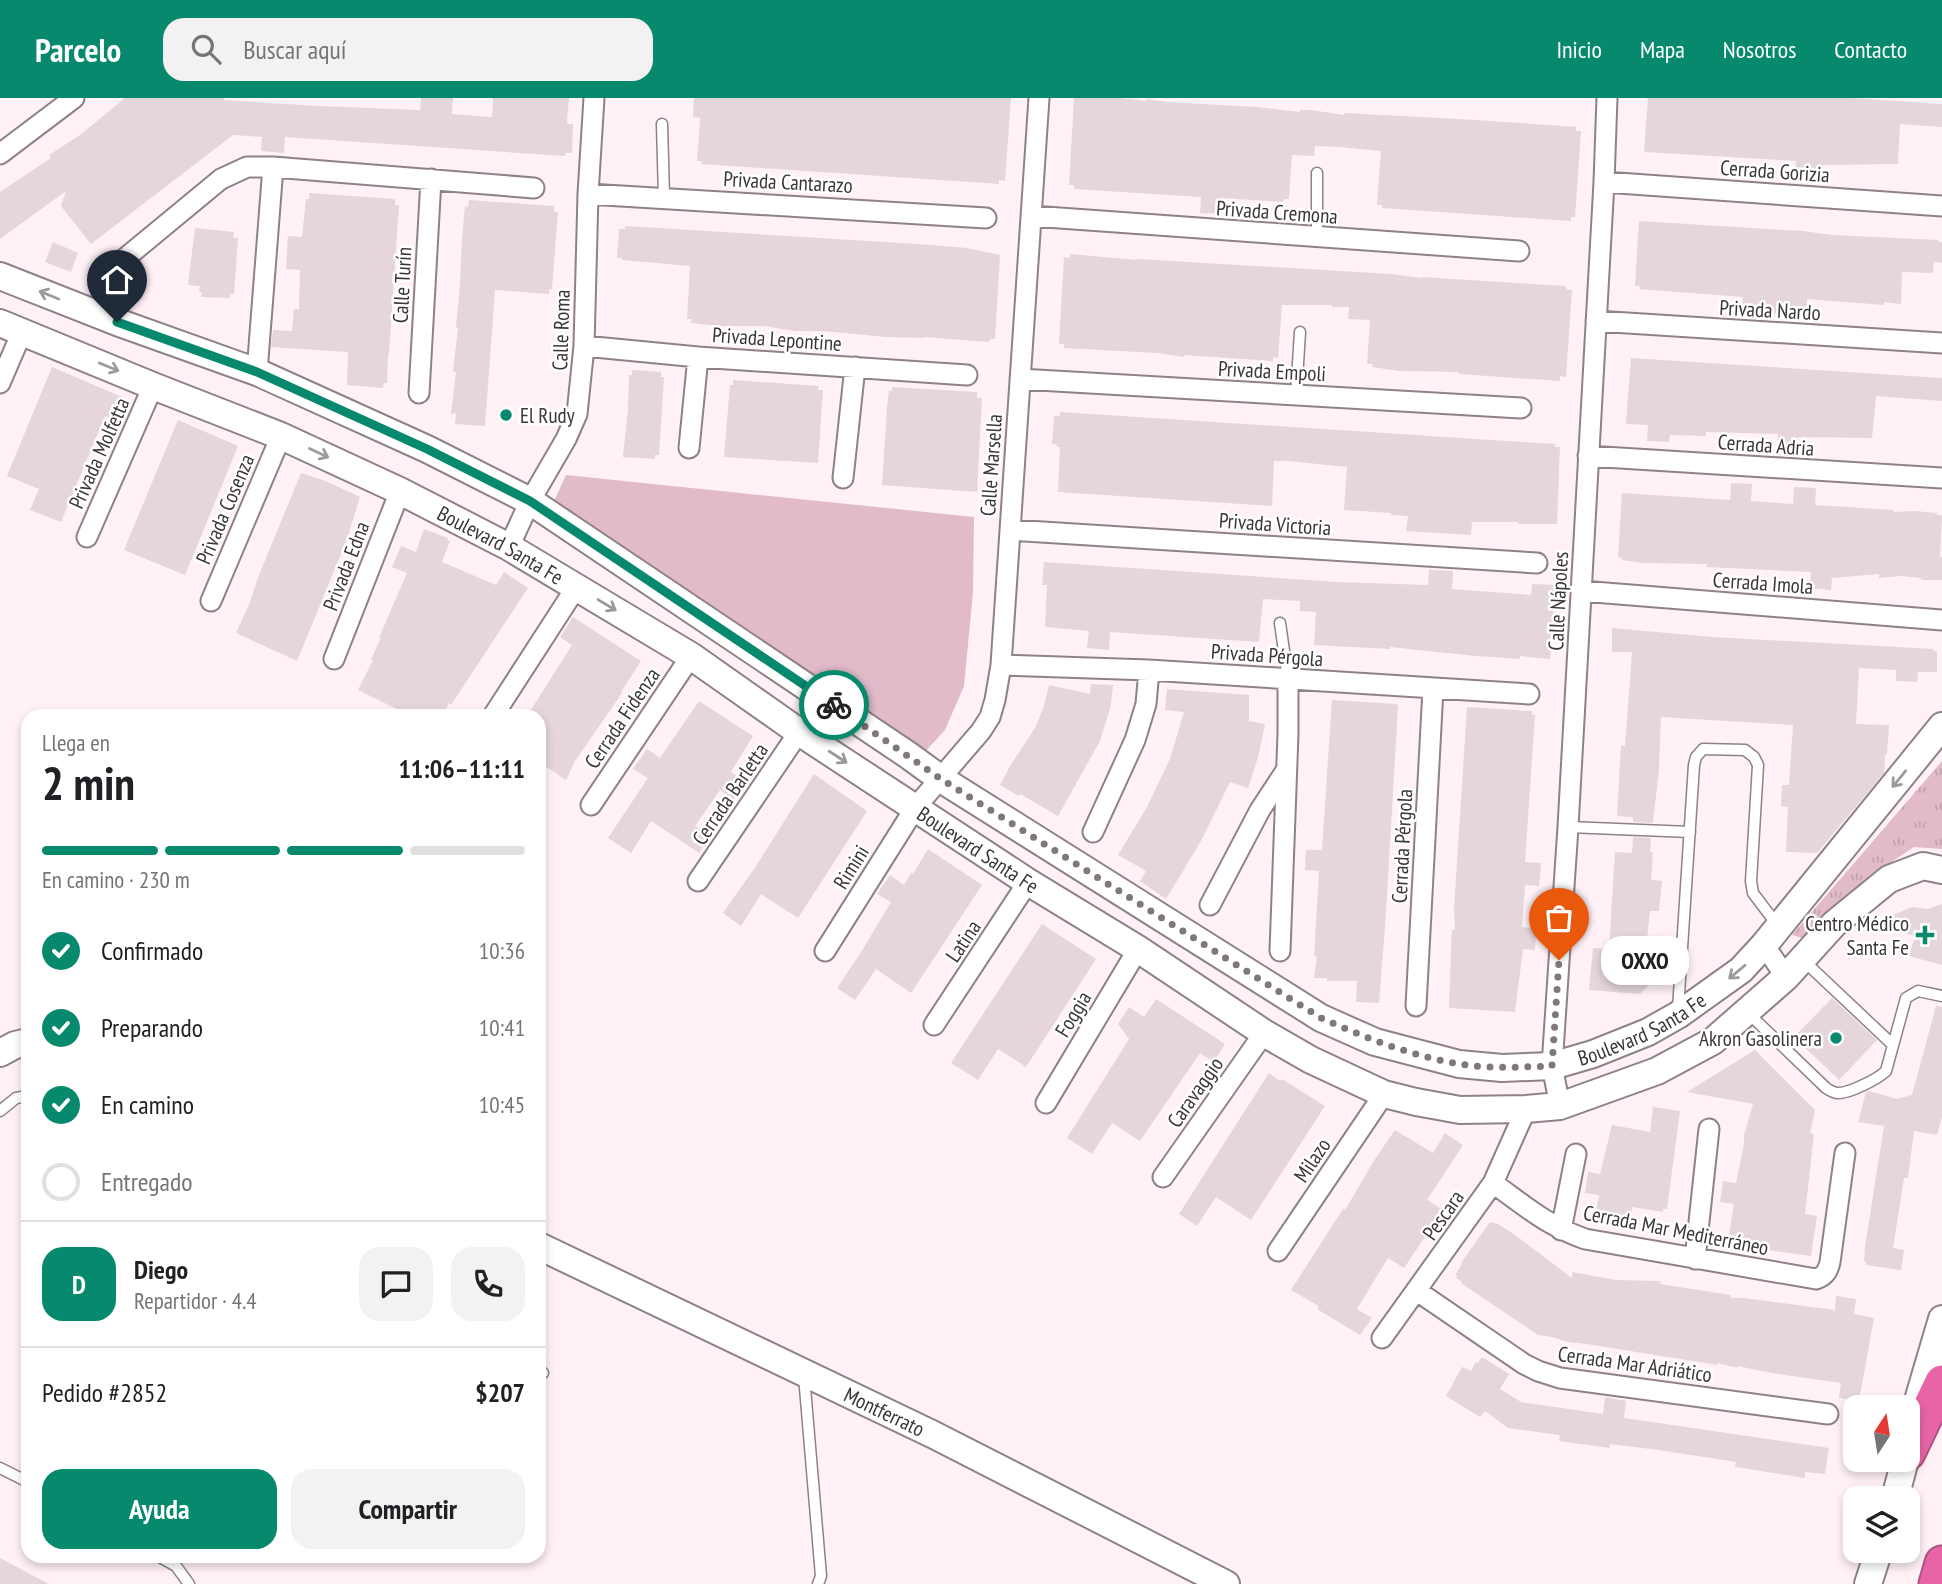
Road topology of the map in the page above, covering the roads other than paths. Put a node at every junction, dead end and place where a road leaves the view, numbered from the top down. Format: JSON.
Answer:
{"nodes":[{"id":1,"x":74,"y":98,"type":"edge"},
{"id":2,"x":594,"y":98,"type":"edge"},
{"id":3,"x":1039,"y":98,"type":"edge"},
{"id":4,"x":1607,"y":98,"type":"edge"},
{"id":5,"x":662,"y":124,"type":"dead end"},
{"id":6,"x":0,"y":155,"type":"edge"},
{"id":7,"x":273,"y":167,"type":"junction"},
{"id":8,"x":1317,"y":173,"type":"dead end"},
{"id":9,"x":431,"y":179,"type":"junction"},
{"id":10,"x":1604,"y":182,"type":"junction"},
{"id":11,"x":534,"y":188,"type":"dead end"},
{"id":12,"x":588,"y":194,"type":"junction"},
{"id":13,"x":664,"y":198,"type":"junction"},
{"id":14,"x":1942,"y":206,"type":"edge"},
{"id":15,"x":1032,"y":216,"type":"junction"},
{"id":16,"x":986,"y":218,"type":"dead end"},
{"id":17,"x":1317,"y":237,"type":"junction"},
{"id":18,"x":1519,"y":251,"type":"dead end"},
{"id":19,"x":112,"y":269,"type":"dead end"},
{"id":20,"x":0,"y":276,"type":"edge"},
{"id":21,"x":1596,"y":321,"type":"junction"},
{"id":22,"x":11,"y":327,"type":"edge"},
{"id":23,"x":1300,"y":332,"type":"dead end"},
{"id":24,"x":1942,"y":343,"type":"edge"},
{"id":25,"x":584,"y":346,"type":"junction"},
{"id":26,"x":698,"y":357,"type":"junction"},
{"id":27,"x":855,"y":367,"type":"junction"},
{"id":28,"x":257,"y":372,"type":"junction"},
{"id":29,"x":967,"y":375,"type":"dead end"},
{"id":30,"x":1020,"y":379,"type":"junction"},
{"id":31,"x":0,"y":383,"type":"edge"},
{"id":32,"x":153,"y":386,"type":"junction"},
{"id":33,"x":419,"y":393,"type":"dead end"},
{"id":34,"x":1296,"y":395,"type":"junction"},
{"id":35,"x":1521,"y":408,"type":"dead end"},
{"id":36,"x":281,"y":436,"type":"junction"},
{"id":37,"x":689,"y":448,"type":"dead end"},
{"id":38,"x":1588,"y":456,"type":"junction"},
{"id":39,"x":844,"y":478,"type":"dead end"},
{"id":40,"x":1942,"y":478,"type":"edge"},
{"id":41,"x":400,"y":491,"type":"junction"},
{"id":42,"x":530,"y":501,"type":"junction"},
{"id":43,"x":1010,"y":530,"type":"junction"},
{"id":44,"x":87,"y":537,"type":"dead end"},
{"id":45,"x":509,"y":547,"type":"junction"},
{"id":46,"x":1537,"y":563,"type":"dead end"},
{"id":47,"x":577,"y":586,"type":"junction"},
{"id":48,"x":1581,"y":591,"type":"junction"},
{"id":49,"x":211,"y":601,"type":"dead end"},
{"id":50,"x":1942,"y":620,"type":"edge"},
{"id":51,"x":1280,"y":623,"type":"dead end"},
{"id":52,"x":691,"y":656,"type":"junction"},
{"id":53,"x":334,"y":659,"type":"dead end"},
{"id":54,"x":1001,"y":665,"type":"junction"},
{"id":55,"x":1149,"y":670,"type":"junction"},
{"id":56,"x":1288,"y":679,"type":"junction"},
{"id":57,"x":1433,"y":689,"type":"junction"},
{"id":58,"x":1529,"y":694,"type":"dead end"},
{"id":59,"x":498,"y":709,"type":"edge"},
{"id":60,"x":1942,"y":726,"type":"edge"},
{"id":61,"x":799,"y":732,"type":"junction"},
{"id":62,"x":1285,"y":772,"type":"junction"},
{"id":63,"x":941,"y":779,"type":"junction"},
{"id":64,"x":591,"y":805,"type":"dead end"},
{"id":65,"x":915,"y":808,"type":"junction"},
{"id":66,"x":1569,"y":827,"type":"junction"},
{"id":67,"x":1093,"y":832,"type":"dead end"},
{"id":68,"x":1690,"y":832,"type":"junction"},
{"id":69,"x":1942,"y":870,"type":"edge"},
{"id":70,"x":698,"y":881,"type":"dead end"},
{"id":71,"x":1028,"y":882,"type":"junction"},
{"id":72,"x":1210,"y":905,"type":"dead end"},
{"id":73,"x":1771,"y":936,"type":"junction"},
{"id":74,"x":1138,"y":949,"type":"junction"},
{"id":75,"x":825,"y":951,"type":"dead end"},
{"id":76,"x":1279,"y":951,"type":"dead end"},
{"id":77,"x":1794,"y":968,"type":"junction"},
{"id":78,"x":1942,"y":996,"type":"edge"},
{"id":79,"x":1416,"y":1006,"type":"dead end"},
{"id":80,"x":1747,"y":1012,"type":"junction"},
{"id":81,"x":1678,"y":1015,"type":"junction"},
{"id":82,"x":934,"y":1025,"type":"dead end"},
{"id":83,"x":1264,"y":1033,"type":"junction"},
{"id":84,"x":21,"y":1044,"type":"edge"},
{"id":85,"x":1893,"y":1045,"type":"junction"},
{"id":86,"x":0,"y":1053,"type":"edge"},
{"id":87,"x":1552,"y":1066,"type":"junction"},
{"id":88,"x":1384,"y":1094,"type":"junction"},
{"id":89,"x":21,"y":1097,"type":"edge"},
{"id":90,"x":1046,"y":1103,"type":"dead end"},
{"id":91,"x":1560,"y":1106,"type":"junction"},
{"id":92,"x":1526,"y":1109,"type":"junction"},
{"id":93,"x":0,"y":1111,"type":"edge"},
{"id":94,"x":1709,"y":1129,"type":"dead end"},
{"id":95,"x":1845,"y":1153,"type":"dead end"},
{"id":96,"x":1576,"y":1154,"type":"dead end"},
{"id":97,"x":1163,"y":1177,"type":"dead end"},
{"id":98,"x":1493,"y":1183,"type":"junction"},
{"id":99,"x":1561,"y":1230,"type":"junction"},
{"id":100,"x":546,"y":1249,"type":"edge"},
{"id":101,"x":1278,"y":1251,"type":"dead end"},
{"id":102,"x":1695,"y":1259,"type":"junction"},
{"id":103,"x":1417,"y":1291,"type":"junction"},
{"id":104,"x":1942,"y":1319,"type":"edge"},
{"id":105,"x":1382,"y":1338,"type":"dead end"},
{"id":106,"x":804,"y":1373,"type":"junction"},
{"id":107,"x":1942,"y":1382,"type":"edge"},
{"id":108,"x":1920,"y":1395,"type":"edge"},
{"id":109,"x":1828,"y":1414,"type":"dead end"},
{"id":110,"x":1920,"y":1427,"type":"edge"},
{"id":111,"x":0,"y":1468,"type":"edge"},
{"id":112,"x":21,"y":1478,"type":"edge"},
{"id":113,"x":171,"y":1563,"type":"edge"},
{"id":114,"x":1875,"y":1563,"type":"edge"},
{"id":115,"x":1942,"y":1563,"type":"edge"},
{"id":116,"x":190,"y":1584,"type":"edge"},
{"id":117,"x":818,"y":1584,"type":"edge"},
{"id":118,"x":1226,"y":1584,"type":"edge"},
{"id":119,"x":1868,"y":1584,"type":"edge"},
{"id":120,"x":1936,"y":1584,"type":"edge"}],
"edges":[{"from":1,"to":6,"type":"street"},
{"from":2,"to":12,"type":"street","name":"Calle Roma"},
{"from":3,"to":15,"type":"street","name":"Calle Marsella"},
{"from":4,"to":10,"type":"street","name":"Calle Nápoles"},
{"from":5,"to":13,"type":"lane"},
{"from":7,"to":9,"type":"street"},
{"from":7,"to":19,"type":"street"},
{"from":7,"to":28,"type":"street"},
{"from":8,"to":17,"type":"lane"},
{"from":9,"to":11,"type":"street"},
{"from":9,"to":33,"type":"street","name":"Calle Turín"},
{"from":10,"to":14,"type":"street","name":"Cerrada Gorizia"},
{"from":10,"to":21,"type":"street","name":"Calle Nápoles"},
{"from":12,"to":13,"type":"street","name":"Privada Cantarazo"},
{"from":12,"to":25,"type":"street","name":"Calle Roma"},
{"from":13,"to":16,"type":"street","name":"Privada Cantarazo"},
{"from":15,"to":17,"type":"street","name":"Privada Cremona"},
{"from":15,"to":30,"type":"street","name":"Calle Marsella"},
{"from":17,"to":18,"type":"street","name":"Privada Cremona"},
{"from":28,"to":20,"type":"main road","name":"Boulevard Santa Fe","one_way":true},
{"from":21,"to":24,"type":"street","name":"Privada Nardo"},
{"from":21,"to":38,"type":"street","name":"Calle Nápoles"},
{"from":22,"to":31,"type":"street"},
{"from":22,"to":32,"type":"main road","name":"Boulevard Santa Fe","one_way":true},
{"from":23,"to":34,"type":"lane"},
{"from":25,"to":26,"type":"street","name":"Privada Lepontine"},
{"from":25,"to":42,"type":"street","name":"Calle Roma"},
{"from":26,"to":27,"type":"street","name":"Privada Lepontine"},
{"from":26,"to":37,"type":"street"},
{"from":27,"to":29,"type":"street","name":"Privada Lepontine"},
{"from":27,"to":39,"type":"street"},
{"from":28,"to":42,"type":"main road","name":"Boulevard Santa Fe"},
{"from":30,"to":34,"type":"street","name":"Privada Empoli"},
{"from":30,"to":43,"type":"street","name":"Calle Marsella"},
{"from":32,"to":36,"type":"main road","name":"Boulevard Santa Fe"},
{"from":32,"to":44,"type":"street","name":"Privada Molfetta"},
{"from":34,"to":35,"type":"street","name":"Privada Empoli"},
{"from":36,"to":41,"type":"main road","name":"Boulevard Santa Fe","one_way":true},
{"from":36,"to":49,"type":"street","name":"Privada Cosenza"},
{"from":38,"to":40,"type":"street","name":"Cerrada Adria"},
{"from":38,"to":48,"type":"street","name":"Calle Nápoles"},
{"from":41,"to":45,"type":"main road","name":"Boulevard Santa Fe"},
{"from":41,"to":53,"type":"street","name":"Privada Edna"},
{"from":42,"to":45,"type":"street","name":"Calle Roma"},
{"from":42,"to":63,"type":"main road","name":"Boulevard Santa Fe"},
{"from":43,"to":46,"type":"street","name":"Privada Victoria"},
{"from":43,"to":54,"type":"street","name":"Calle Marsella"},
{"from":45,"to":47,"type":"main road","name":"Boulevard Santa Fe"},
{"from":47,"to":52,"type":"main road","name":"Boulevard Santa Fe","one_way":true},
{"from":47,"to":59,"type":"street"},
{"from":48,"to":50,"type":"street","name":"Cerrada Imola"},
{"from":48,"to":66,"type":"street","name":"Calle Nápoles"},
{"from":51,"to":56,"type":"lane"},
{"from":52,"to":61,"type":"main road","name":"Boulevard Santa Fe"},
{"from":52,"to":64,"type":"street","name":"Cerrada Fidenza"},
{"from":54,"to":55,"type":"street","name":"Privada Pérgola"},
{"from":54,"to":63,"type":"street","name":"Calle Marsella"},
{"from":55,"to":56,"type":"street","name":"Privada Pérgola"},
{"from":55,"to":67,"type":"street"},
{"from":56,"to":57,"type":"street","name":"Privada Pérgola"},
{"from":56,"to":62,"type":"street"},
{"from":57,"to":58,"type":"street","name":"Privada Pérgola"},
{"from":57,"to":79,"type":"street","name":"Cerrada Pérgola"},
{"from":60,"to":73,"type":"main road","name":"Boulevard Santa Fe","one_way":true},
{"from":61,"to":65,"type":"main road","name":"Boulevard Santa Fe","one_way":true},
{"from":61,"to":70,"type":"street","name":"Cerrada Barletta"},
{"from":62,"to":72,"type":"street"},
{"from":62,"to":76,"type":"street"},
{"from":63,"to":65,"type":"street","name":"Calle Marsella"},
{"from":63,"to":87,"type":"main road","name":"Boulevard Santa Fe"},
{"from":65,"to":71,"type":"main road","name":"Boulevard Santa Fe"},
{"from":65,"to":75,"type":"street","name":"Rimini"},
{"from":66,"to":68,"type":"lane"},
{"from":66,"to":87,"type":"street","name":"Calle Nápoles"},
{"from":68,"to":73,"type":"lane"},
{"from":68,"to":81,"type":"lane"},
{"from":69,"to":77,"type":"main road","name":"Boulevard Santa Fe"},
{"from":71,"to":74,"type":"main road","name":"Boulevard Santa Fe"},
{"from":71,"to":82,"type":"street","name":"Latina"},
{"from":73,"to":77,"type":"street"},
{"from":73,"to":81,"type":"main road","name":"Boulevard Santa Fe","one_way":true},
{"from":74,"to":83,"type":"main road","name":"Boulevard Santa Fe"},
{"from":74,"to":90,"type":"street","name":"Foggia"},
{"from":77,"to":80,"type":"main road","name":"Boulevard Santa Fe"},
{"from":77,"to":85,"type":"lane"},
{"from":78,"to":85,"type":"lane"},
{"from":80,"to":85,"type":"lane"},
{"from":80,"to":91,"type":"main road","name":"Boulevard Santa Fe"},
{"from":81,"to":87,"type":"main road","name":"Boulevard Santa Fe"},
{"from":83,"to":88,"type":"main road","name":"Boulevard Santa Fe"},
{"from":83,"to":97,"type":"street","name":"Caravaggio"},
{"from":84,"to":86,"type":"main road"},
{"from":87,"to":91,"type":"street","name":"Calle Nápoles"},
{"from":88,"to":92,"type":"main road","name":"Boulevard Santa Fe"},
{"from":88,"to":101,"type":"street","name":"Milazo"},
{"from":89,"to":93,"type":"lane"},
{"from":91,"to":92,"type":"main road","name":"Boulevard Santa Fe"},
{"from":92,"to":98,"type":"street","name":"Pescara"},
{"from":94,"to":102,"type":"street"},
{"from":95,"to":102,"type":"street","name":"Cerrada Mar Mediterráneo"},
{"from":96,"to":99,"type":"street"},
{"from":98,"to":99,"type":"street","name":"Cerrada Mar Mediterráneo"},
{"from":98,"to":103,"type":"street","name":"Pescara"},
{"from":99,"to":102,"type":"street","name":"Cerrada Mar Mediterráneo"},
{"from":100,"to":106,"type":"main road","name":"Montferrato"},
{"from":103,"to":105,"type":"street","name":"Pescara"},
{"from":103,"to":109,"type":"street","name":"Cerrada Mar Adriático"},
{"from":104,"to":108,"type":"main road"},
{"from":106,"to":117,"type":"lane"},
{"from":106,"to":118,"type":"main road","name":"Montferrato"},
{"from":107,"to":110,"type":"highway"},
{"from":111,"to":112,"type":"lane"},
{"from":113,"to":116,"type":"lane"},
{"from":114,"to":119,"type":"main road"},
{"from":115,"to":120,"type":"highway"}]}
